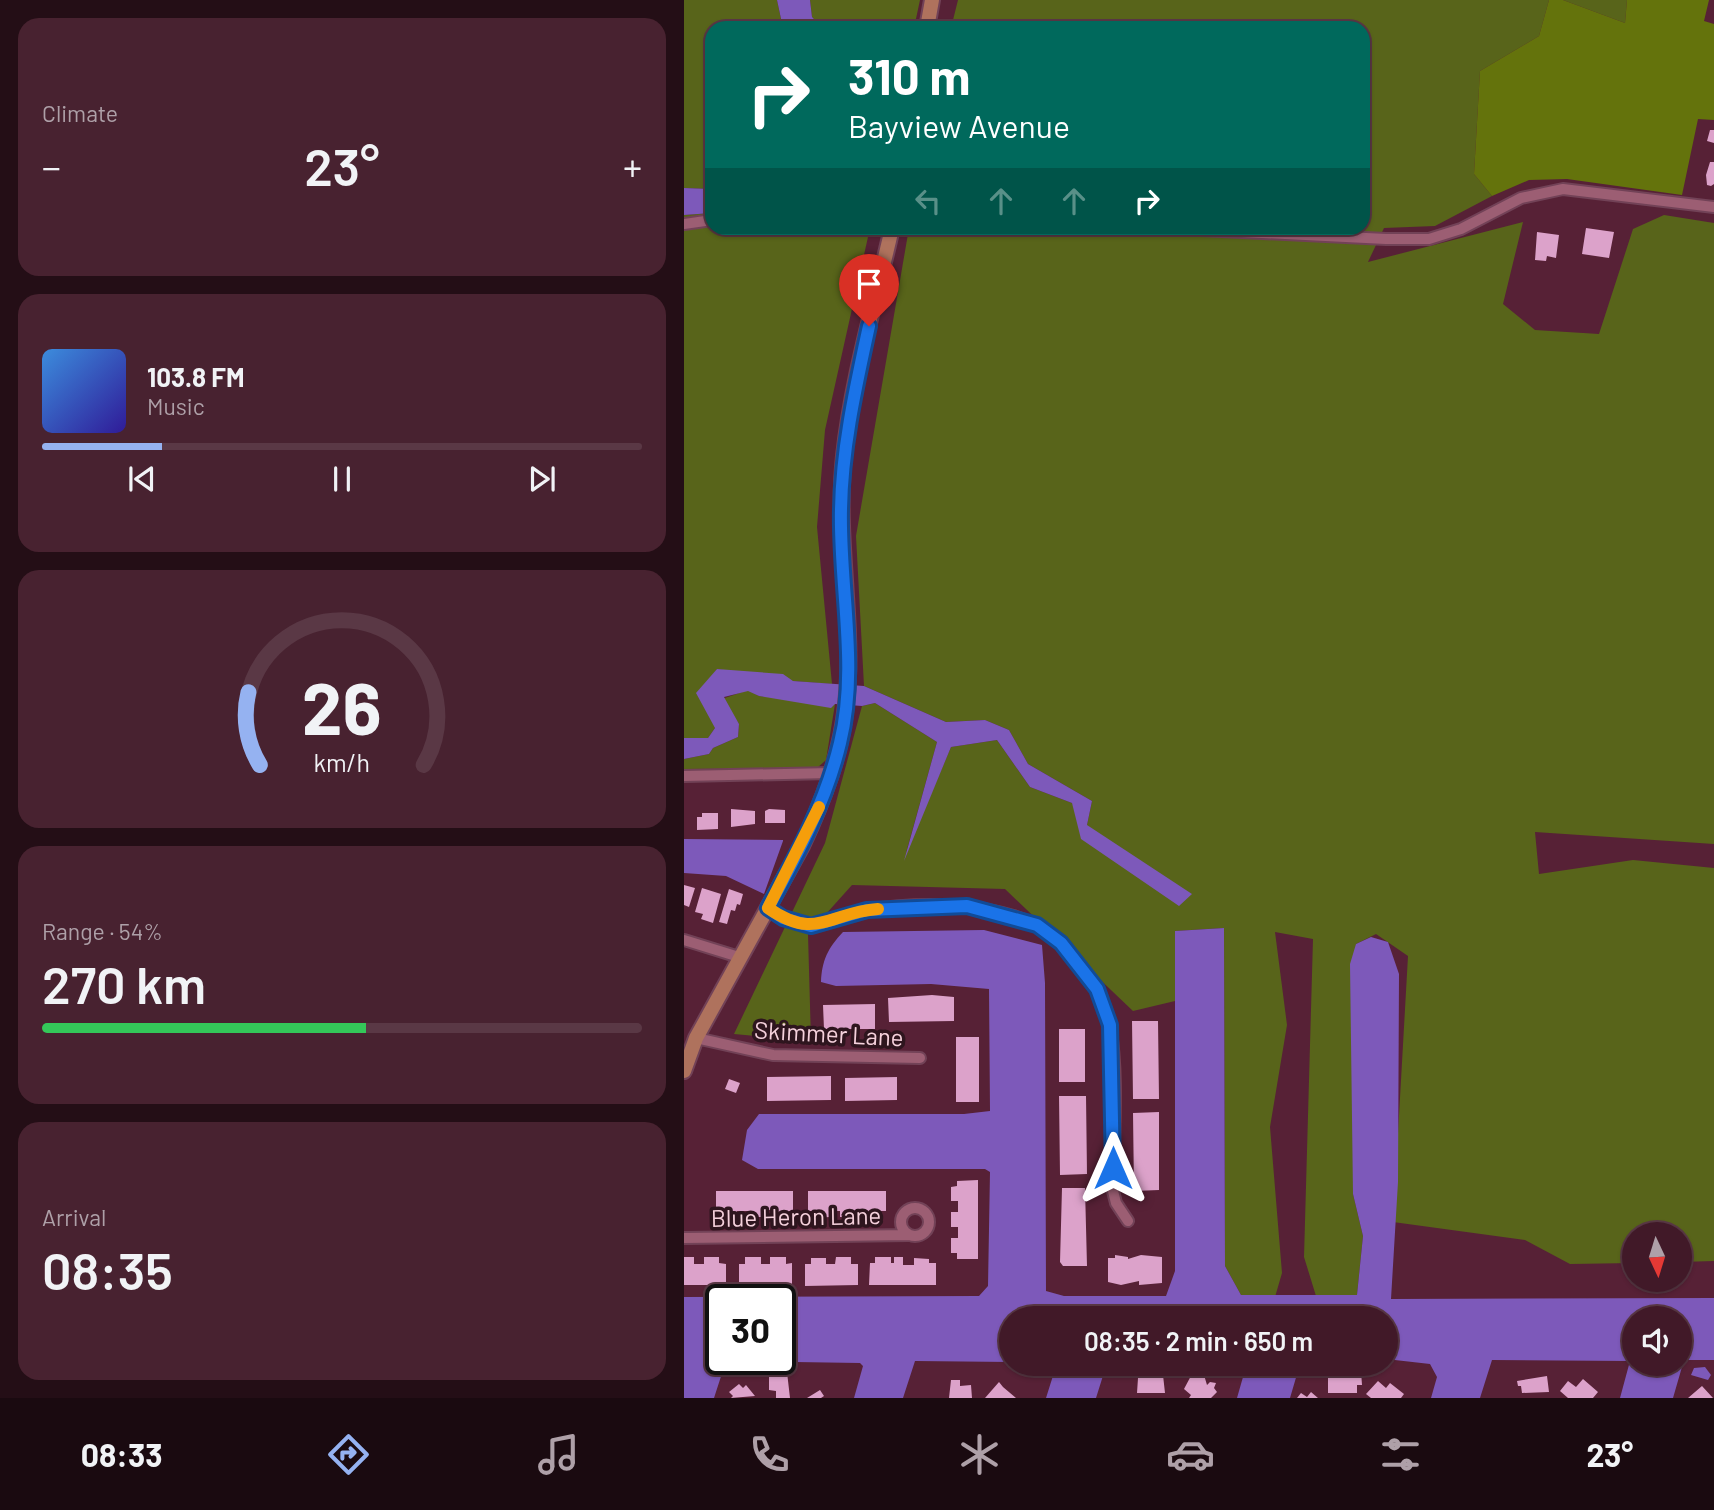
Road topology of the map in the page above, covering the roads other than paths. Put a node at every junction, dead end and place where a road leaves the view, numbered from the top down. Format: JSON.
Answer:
{"nodes":[{"id":1,"x":932,"y":0,"type":"edge"},
{"id":2,"x":928,"y":21,"type":"edge"},
{"id":3,"x":1714,"y":207,"type":"edge"},
{"id":4,"x":705,"y":221,"type":"edge"},
{"id":5,"x":684,"y":224,"type":"edge"},
{"id":6,"x":890,"y":235,"type":"edge"},
{"id":7,"x":1332,"y":235,"type":"edge"},
{"id":8,"x":831,"y":773,"type":"junction"},
{"id":9,"x":684,"y":776,"type":"edge"},
{"id":10,"x":768,"y":908,"type":"junction"},
{"id":11,"x":684,"y":940,"type":"edge"},
{"id":12,"x":739,"y":957,"type":"junction"},
{"id":13,"x":696,"y":1038,"type":"junction"},
{"id":14,"x":920,"y":1058,"type":"dead end"},
{"id":15,"x":684,"y":1071,"type":"edge"},
{"id":16,"x":1128,"y":1221,"type":"dead end"},
{"id":17,"x":909,"y":1235,"type":"dead end"},
{"id":18,"x":684,"y":1238,"type":"edge"}],
"edges":[{"from":1,"to":2,"type":"main road"},
{"from":3,"to":7,"type":"street"},
{"from":4,"to":5,"type":"street"},
{"from":6,"to":8,"type":"main road"},
{"from":8,"to":9,"type":"street"},
{"from":8,"to":10,"type":"main road"},
{"from":10,"to":12,"type":"main road"},
{"from":10,"to":16,"type":"street"},
{"from":11,"to":12,"type":"street"},
{"from":12,"to":13,"type":"main road"},
{"from":13,"to":14,"type":"street","name":"Skimmer Lane"},
{"from":13,"to":15,"type":"main road"},
{"from":17,"to":18,"type":"street","name":"Blue Heron Lane"}]}
